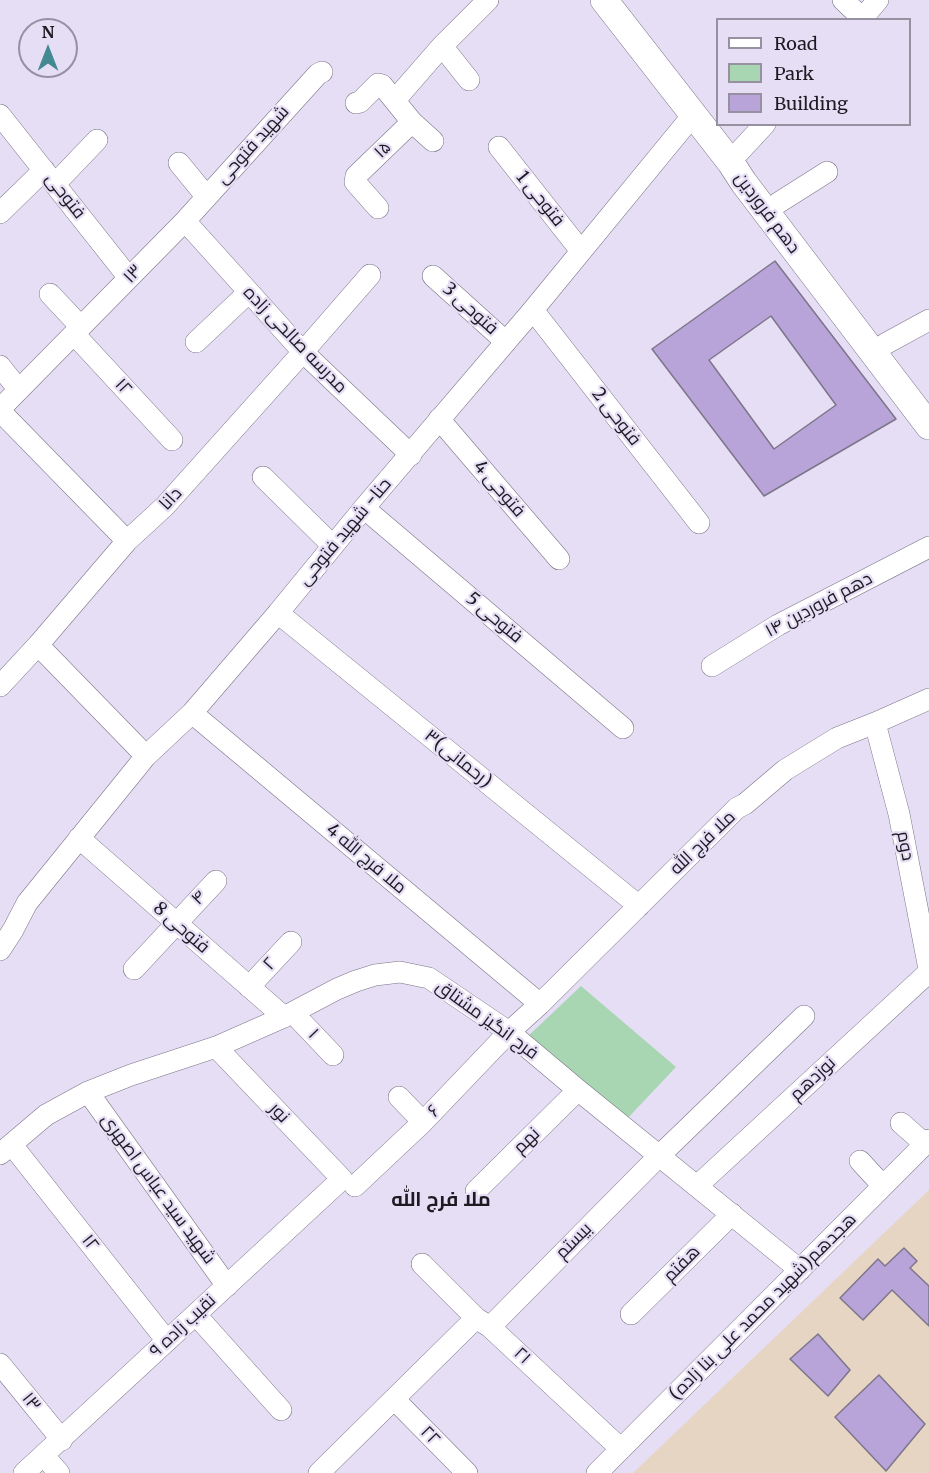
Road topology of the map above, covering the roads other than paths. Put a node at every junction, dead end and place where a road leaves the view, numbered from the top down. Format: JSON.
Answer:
{"nodes":[{"id":1,"x":488,"y":0,"type":"edge"},
{"id":2,"x":604,"y":0,"type":"edge"},
{"id":3,"x":626,"y":0,"type":"edge"},
{"id":4,"x":843,"y":0,"type":"edge"},
{"id":5,"x":878,"y":0,"type":"edge"},
{"id":6,"x":860,"y":18,"type":"edge"},
{"id":7,"x":862,"y":18,"type":"edge"},
{"id":8,"x":442,"y":46,"type":"junction"},
{"id":9,"x":322,"y":72,"type":"dead end"},
{"id":10,"x":469,"y":81,"type":"dead end"},
{"id":11,"x":395,"y":100,"type":"junction"},
{"id":12,"x":356,"y":103,"type":"dead end"},
{"id":13,"x":0,"y":115,"type":"edge"},
{"id":14,"x":710,"y":121,"type":"edge"},
{"id":15,"x":412,"y":122,"type":"junction"},
{"id":16,"x":763,"y":126,"type":"edge"},
{"id":17,"x":96,"y":140,"type":"dead end"},
{"id":18,"x":433,"y":141,"type":"dead end"},
{"id":19,"x":499,"y":147,"type":"dead end"},
{"id":20,"x":739,"y":152,"type":"junction"},
{"id":21,"x":179,"y":163,"type":"dead end"},
{"id":22,"x":827,"y":172,"type":"dead end"},
{"id":23,"x":50,"y":177,"type":"junction"},
{"id":24,"x":206,"y":196,"type":"junction"},
{"id":25,"x":778,"y":203,"type":"junction"},
{"id":26,"x":378,"y":208,"type":"dead end"},
{"id":27,"x":0,"y":213,"type":"edge"},
{"id":28,"x":185,"y":220,"type":"junction"},
{"id":29,"x":581,"y":251,"type":"junction"},
{"id":30,"x":370,"y":275,"type":"dead end"},
{"id":31,"x":433,"y":276,"type":"dead end"},
{"id":32,"x":129,"y":278,"type":"junction"},
{"id":33,"x":249,"y":292,"type":"junction"},
{"id":34,"x":50,"y":294,"type":"dead end"},
{"id":35,"x":533,"y":310,"type":"junction"},
{"id":36,"x":929,"y":320,"type":"edge"},
{"id":37,"x":77,"y":331,"type":"junction"},
{"id":38,"x":196,"y":342,"type":"dead end"},
{"id":39,"x":506,"y":342,"type":"junction"},
{"id":40,"x":885,"y":344,"type":"junction"},
{"id":41,"x":303,"y":352,"type":"junction"},
{"id":42,"x":0,"y":366,"type":"edge"},
{"id":43,"x":19,"y":390,"type":"junction"},
{"id":44,"x":929,"y":400,"type":"edge"},
{"id":45,"x":0,"y":410,"type":"edge"},
{"id":46,"x":439,"y":420,"type":"junction"},
{"id":47,"x":929,"y":426,"type":"edge"},
{"id":48,"x":172,"y":440,"type":"dead end"},
{"id":49,"x":411,"y":455,"type":"junction"},
{"id":50,"x":263,"y":477,"type":"dead end"},
{"id":51,"x":364,"y":508,"type":"junction"},
{"id":52,"x":699,"y":523,"type":"dead end"},
{"id":53,"x":128,"y":541,"type":"junction"},
{"id":54,"x":333,"y":546,"type":"junction"},
{"id":55,"x":929,"y":547,"type":"edge"},
{"id":56,"x":559,"y":559,"type":"dead end"},
{"id":57,"x":278,"y":613,"type":"junction"},
{"id":58,"x":38,"y":645,"type":"junction"},
{"id":59,"x":712,"y":666,"type":"dead end"},
{"id":60,"x":0,"y":686,"type":"edge"},
{"id":61,"x":929,"y":699,"type":"edge"},
{"id":62,"x":192,"y":713,"type":"junction"},
{"id":63,"x":875,"y":723,"type":"junction"},
{"id":64,"x":623,"y":728,"type":"dead end"},
{"id":65,"x":146,"y":756,"type":"junction"},
{"id":66,"x":79,"y":838,"type":"junction"},
{"id":67,"x":216,"y":881,"type":"dead end"},
{"id":68,"x":639,"y":906,"type":"junction"},
{"id":69,"x":176,"y":923,"type":"junction"},
{"id":70,"x":7,"y":924,"type":"edge"},
{"id":71,"x":291,"y":942,"type":"dead end"},
{"id":72,"x":0,"y":950,"type":"edge"},
{"id":73,"x":134,"y":969,"type":"dead end"},
{"id":74,"x":929,"y":971,"type":"edge"},
{"id":75,"x":249,"y":987,"type":"junction"},
{"id":76,"x":540,"y":1004,"type":"junction"},
{"id":77,"x":288,"y":1015,"type":"junction"},
{"id":78,"x":804,"y":1016,"type":"dead end"},
{"id":79,"x":509,"y":1032,"type":"junction"},
{"id":80,"x":216,"y":1047,"type":"junction"},
{"id":81,"x":333,"y":1054,"type":"dead end"},
{"id":82,"x":578,"y":1090,"type":"junction"},
{"id":83,"x":88,"y":1092,"type":"junction"},
{"id":84,"x":399,"y":1097,"type":"dead end"},
{"id":85,"x":423,"y":1122,"type":"junction"},
{"id":86,"x":901,"y":1123,"type":"dead end"},
{"id":87,"x":927,"y":1142,"type":"edge"},
{"id":88,"x":6,"y":1150,"type":"edge"},
{"id":89,"x":659,"y":1156,"type":"junction"},
{"id":90,"x":860,"y":1161,"type":"dead end"},
{"id":91,"x":348,"y":1183,"type":"junction"},
{"id":92,"x":697,"y":1186,"type":"junction"},
{"id":93,"x":883,"y":1186,"type":"junction"},
{"id":94,"x":476,"y":1191,"type":"dead end"},
{"id":95,"x":732,"y":1214,"type":"junction"},
{"id":96,"x":422,"y":1264,"type":"dead end"},
{"id":97,"x":800,"y":1270,"type":"junction"},
{"id":98,"x":227,"y":1286,"type":"junction"},
{"id":99,"x":632,"y":1314,"type":"dead end"},
{"id":100,"x":196,"y":1315,"type":"junction"},
{"id":101,"x":483,"y":1322,"type":"junction"},
{"id":102,"x":167,"y":1341,"type":"junction"},
{"id":103,"x":0,"y":1364,"type":"edge"},
{"id":104,"x":394,"y":1398,"type":"junction"},
{"id":105,"x":281,"y":1410,"type":"dead end"},
{"id":106,"x":62,"y":1440,"type":"junction"},
{"id":107,"x":621,"y":1449,"type":"junction"},
{"id":108,"x":44,"y":1456,"type":"junction"},
{"id":109,"x":24,"y":1473,"type":"edge"},
{"id":110,"x":59,"y":1473,"type":"edge"},
{"id":111,"x":319,"y":1473,"type":"edge"},
{"id":112,"x":467,"y":1473,"type":"edge"},
{"id":113,"x":597,"y":1473,"type":"edge"}],
"edges":[{"from":1,"to":8,"type":"street"},
{"from":2,"to":14,"type":"main road","name":"دهم فروردین"},
{"from":3,"to":14,"type":"main road","name":"دهم فروردین"},
{"from":4,"to":6,"type":"street"},
{"from":5,"to":7,"type":"street"},
{"from":8,"to":10,"type":"street"},
{"from":8,"to":11,"type":"street"},
{"from":9,"to":24,"type":"street","name":"شهید فتوحی"},
{"from":11,"to":12,"type":"street"},
{"from":11,"to":15,"type":"street"},
{"from":13,"to":23,"type":"street","name":"فتوحی"},
{"from":14,"to":20,"type":"main road","name":"دهم فروردین"},
{"from":14,"to":29,"type":"street","name":"حنا- شهید فتوحی"},
{"from":14,"to":47,"type":"main road","name":"دهم فروردین"},
{"from":15,"to":18,"type":"street"},
{"from":15,"to":26,"type":"street","name":"۱۵"},
{"from":16,"to":20,"type":"street"},
{"from":17,"to":23,"type":"street"},
{"from":19,"to":29,"type":"street","name":"فتوحی 1"},
{"from":20,"to":25,"type":"main road","name":"دهم فروردین"},
{"from":21,"to":24,"type":"street"},
{"from":22,"to":25,"type":"street"},
{"from":23,"to":27,"type":"street"},
{"from":23,"to":32,"type":"street","name":"فتوحی"},
{"from":24,"to":28,"type":"street","name":"شهید فتوحی"},
{"from":25,"to":40,"type":"main road","name":"دهم فروردین"},
{"from":28,"to":32,"type":"street","name":"۱۳"},
{"from":28,"to":33,"type":"street","name":"مدرسه صالحی زاده"},
{"from":29,"to":35,"type":"street","name":"حنا- شهید فتوحی"},
{"from":30,"to":41,"type":"street","name":"دانا"},
{"from":31,"to":39,"type":"street","name":"فتوحی 3"},
{"from":32,"to":37,"type":"street","name":"۱۳"},
{"from":33,"to":38,"type":"street"},
{"from":33,"to":41,"type":"street","name":"مدرسه صالحی زاده"},
{"from":34,"to":37,"type":"street"},
{"from":35,"to":39,"type":"street","name":"حنا- شهید فتوحی"},
{"from":35,"to":52,"type":"street","name":"فتوحی 2"},
{"from":36,"to":40,"type":"street"},
{"from":37,"to":43,"type":"street","name":"۱۳"},
{"from":37,"to":48,"type":"street","name":"۱۲"},
{"from":39,"to":46,"type":"street","name":"حنا- شهید فتوحی"},
{"from":40,"to":44,"type":"main road","name":"دهم فروردین"},
{"from":41,"to":49,"type":"street","name":"مدرسه صالحی زاده"},
{"from":41,"to":53,"type":"street","name":"دانا"},
{"from":42,"to":43,"type":"street"},
{"from":43,"to":45,"type":"street","name":"۱۳"},
{"from":45,"to":53,"type":"street"},
{"from":46,"to":49,"type":"street","name":"حنا- شهید فتوحی"},
{"from":46,"to":56,"type":"street","name":"فتوحی 4"},
{"from":49,"to":51,"type":"street","name":"حنا- شهید فتوحی"},
{"from":50,"to":54,"type":"street"},
{"from":51,"to":54,"type":"street","name":"حنا- شهید فتوحی"},
{"from":51,"to":64,"type":"street","name":"فتوحی 5"},
{"from":53,"to":58,"type":"street","name":"دانا"},
{"from":54,"to":57,"type":"street","name":"حنا- شهید فتوحی"},
{"from":55,"to":59,"type":"street","name":"دهم فروردین ۱۴"},
{"from":57,"to":62,"type":"street","name":"حنا- شهید فتوحی"},
{"from":57,"to":68,"type":"street","name":"۳(رحمانی)"},
{"from":58,"to":60,"type":"street"},
{"from":58,"to":65,"type":"street"},
{"from":61,"to":63,"type":"street","name":"ملا فرج الله"},
{"from":62,"to":65,"type":"street","name":"حنا- شهید فتوحی"},
{"from":62,"to":76,"type":"street","name":"4 ملا فرج الله"},
{"from":63,"to":68,"type":"street","name":"ملا فرج الله"},
{"from":63,"to":74,"type":"street","name":"دوم"},
{"from":65,"to":66,"type":"street","name":"حنا- شهید فتوحی"},
{"from":66,"to":69,"type":"street","name":"فتوحی 8"},
{"from":66,"to":70,"type":"street","name":"حنا- شهید فتوحی"},
{"from":67,"to":69,"type":"street","name":"۴"},
{"from":68,"to":76,"type":"street","name":"ملا فرج الله"},
{"from":69,"to":73,"type":"street","name":"۴"},
{"from":69,"to":75,"type":"street","name":"فتوحی 8"},
{"from":70,"to":72,"type":"street","name":"حنا- شهید فتوحی"},
{"from":71,"to":75,"type":"street","name":"۲"},
{"from":74,"to":92,"type":"street","name":"نوزدهم"},
{"from":75,"to":77,"type":"street","name":"فتوحی 8"},
{"from":76,"to":79,"type":"street","name":"ملا فرج الله"},
{"from":77,"to":79,"type":"street","name":"فرح انگیز مشتاق"},
{"from":77,"to":80,"type":"street","name":"فرح انگیز مشتاق"},
{"from":77,"to":81,"type":"street","name":"۱"},
{"from":78,"to":89,"type":"street","name":"بیستم"},
{"from":79,"to":82,"type":"street","name":"فرح انگیز مشتاق"},
{"from":79,"to":85,"type":"street","name":"۶"},
{"from":80,"to":83,"type":"street","name":"فرح انگیز مشتاق"},
{"from":80,"to":91,"type":"street","name":"نور"},
{"from":82,"to":89,"type":"street","name":"فرح انگیز مشتاق"},
{"from":82,"to":94,"type":"street","name":"نهم"},
{"from":83,"to":88,"type":"street","name":"فرح انگیز مشتاق"},
{"from":83,"to":98,"type":"street","name":"شهید سید عباس اصهری"},
{"from":84,"to":85,"type":"street"},
{"from":85,"to":91,"type":"street","name":"۶"},
{"from":86,"to":87,"type":"street"},
{"from":87,"to":93,"type":"street","name":"هجدهم(شهید محمد علی بنا زاده)"},
{"from":88,"to":102,"type":"street","name":"۱۲"},
{"from":89,"to":92,"type":"street","name":"فرح انگیز مشتاق"},
{"from":89,"to":101,"type":"street","name":"بیستم"},
{"from":90,"to":93,"type":"street"},
{"from":91,"to":98,"type":"street","name":"نقیب زاده ۹"},
{"from":92,"to":95,"type":"street","name":"فرح انگیز مشتاق"},
{"from":93,"to":97,"type":"street","name":"هجدهم(شهید محمد علی بنا زاده)"},
{"from":95,"to":97,"type":"street","name":"فرح انگیز مشتاق"},
{"from":95,"to":99,"type":"street","name":"هفتم"},
{"from":96,"to":101,"type":"street","name":"۲۱"},
{"from":97,"to":107,"type":"street","name":"هجدهم(شهید محمد علی بنا زاده)"},
{"from":98,"to":100,"type":"street","name":"نقیب زاده ۹"},
{"from":100,"to":102,"type":"street","name":"نقیب زاده ۹"},
{"from":100,"to":105,"type":"street"},
{"from":101,"to":104,"type":"street","name":"بیستم"},
{"from":101,"to":107,"type":"street","name":"۲۱"},
{"from":102,"to":106,"type":"street","name":"نقیب زاده ۹"},
{"from":103,"to":106,"type":"street","name":"۱۳"},
{"from":104,"to":111,"type":"street","name":"بیستم"},
{"from":104,"to":112,"type":"street","name":"۲۲"},
{"from":106,"to":108,"type":"street","name":"نقیب زاده ۹"},
{"from":107,"to":113,"type":"street","name":"هجدهم(شهید محمد علی بنا زاده)"},
{"from":108,"to":109,"type":"street","name":"نقیب زاده ۹"},
{"from":108,"to":110,"type":"street"}]}
